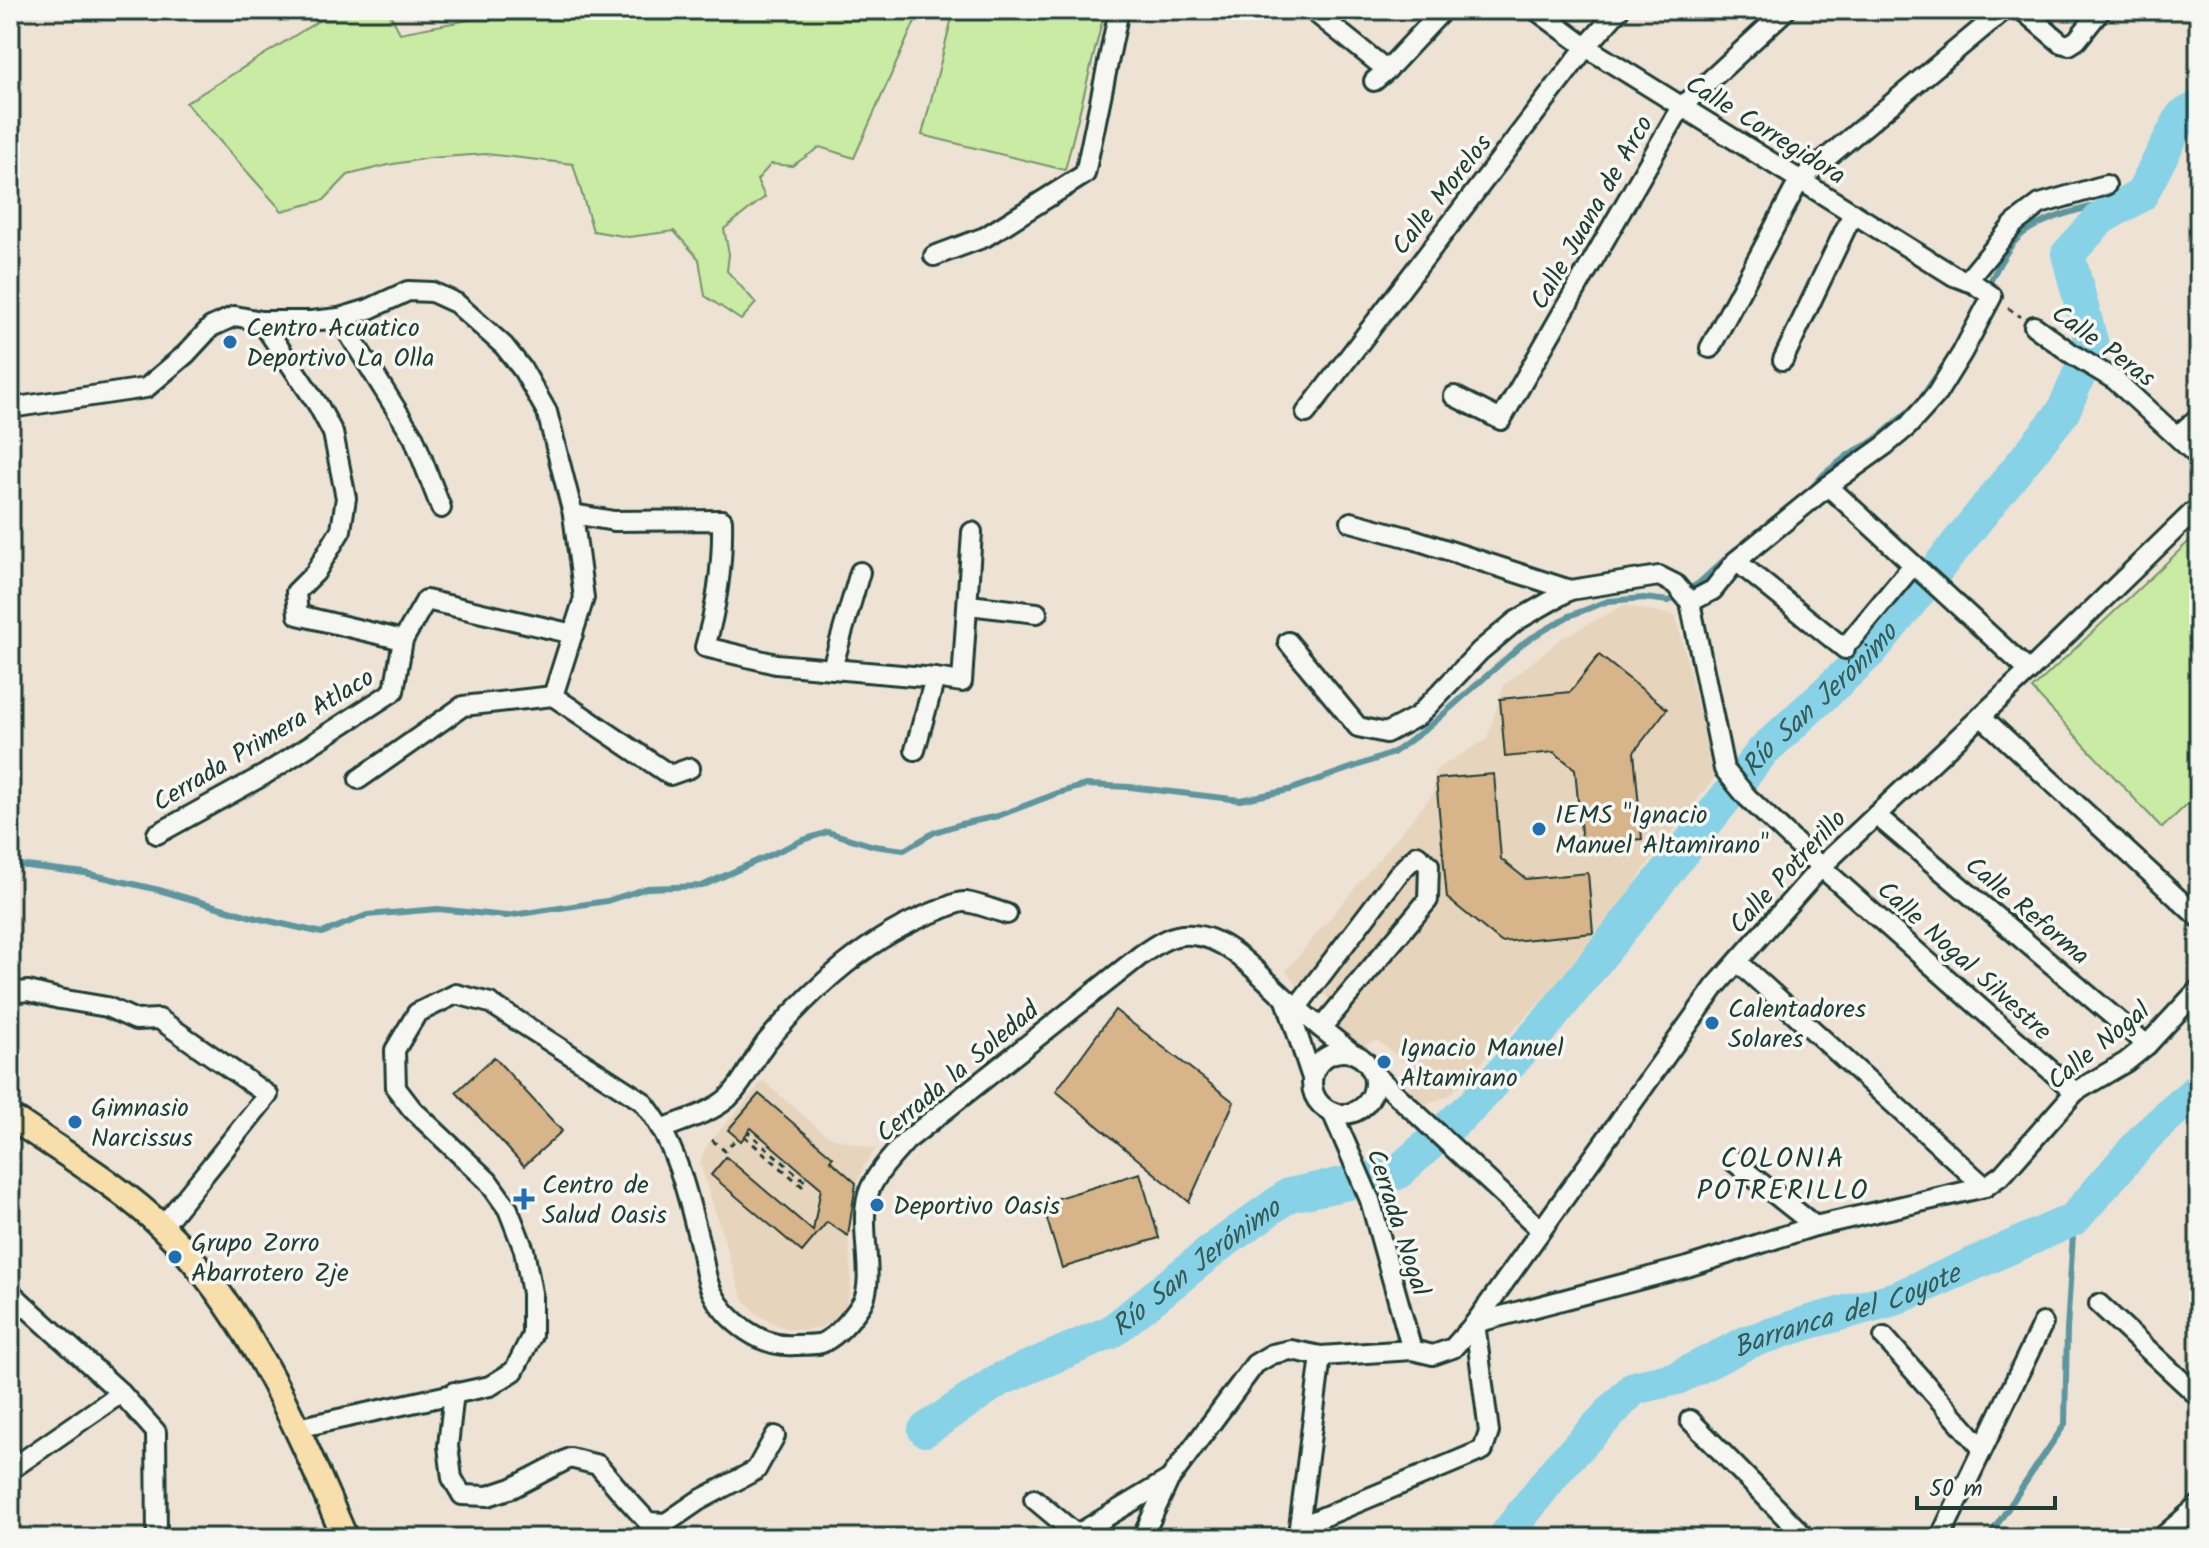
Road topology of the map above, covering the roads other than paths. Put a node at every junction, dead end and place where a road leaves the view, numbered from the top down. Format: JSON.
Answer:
{"nodes":[{"id":1,"x":1119,"y":10,"type":"edge"},
{"id":2,"x":1312,"y":10,"type":"edge"},
{"id":3,"x":1443,"y":10,"type":"edge"},
{"id":4,"x":1536,"y":10,"type":"edge"},
{"id":5,"x":1619,"y":10,"type":"edge"},
{"id":6,"x":1786,"y":10,"type":"edge"},
{"id":7,"x":2004,"y":10,"type":"edge"},
{"id":8,"x":2022,"y":10,"type":"edge"},
{"id":9,"x":2101,"y":10,"type":"edge"},
{"id":10,"x":1586,"y":47,"type":"junction"},
{"id":11,"x":1681,"y":107,"type":"junction"},
{"id":12,"x":1799,"y":181,"type":"junction"},
{"id":13,"x":2106,"y":185,"type":"dead end"},
{"id":14,"x":1853,"y":213,"type":"junction"},
{"id":15,"x":934,"y":256,"type":"dead end"},
{"id":16,"x":1965,"y":280,"type":"junction"},
{"id":17,"x":339,"y":318,"type":"junction"},
{"id":18,"x":261,"y":321,"type":"junction"},
{"id":19,"x":2034,"y":326,"type":"road end"},
{"id":20,"x":1710,"y":348,"type":"dead end"},
{"id":21,"x":1783,"y":360,"type":"dead end"},
{"id":22,"x":1454,"y":396,"type":"dead end"},
{"id":23,"x":10,"y":408,"type":"edge"},
{"id":24,"x":1306,"y":413,"type":"dead end"},
{"id":25,"x":2199,"y":417,"type":"edge"},
{"id":26,"x":2178,"y":435,"type":"junction"},
{"id":27,"x":2199,"y":457,"type":"edge"},
{"id":28,"x":1828,"y":486,"type":"junction"},
{"id":29,"x":441,"y":508,"type":"dead end"},
{"id":30,"x":2199,"y":509,"type":"edge"},
{"id":31,"x":573,"y":514,"type":"junction"},
{"id":32,"x":1351,"y":522,"type":"dead end"},
{"id":33,"x":972,"y":532,"type":"dead end"},
{"id":34,"x":1736,"y":561,"type":"junction"},
{"id":35,"x":1915,"y":567,"type":"junction"},
{"id":36,"x":860,"y":572,"type":"dead end"},
{"id":37,"x":1570,"y":590,"type":"junction"},
{"id":38,"x":1690,"y":601,"type":"junction"},
{"id":39,"x":969,"y":605,"type":"junction"},
{"id":40,"x":1037,"y":613,"type":"dead end"},
{"id":41,"x":573,"y":634,"type":"junction"},
{"id":42,"x":403,"y":640,"type":"junction"},
{"id":43,"x":1288,"y":642,"type":"dead end"},
{"id":44,"x":832,"y":668,"type":"junction"},
{"id":45,"x":2029,"y":671,"type":"junction"},
{"id":46,"x":935,"y":678,"type":"junction"},
{"id":47,"x":553,"y":696,"type":"junction"},
{"id":48,"x":1981,"y":716,"type":"junction"},
{"id":49,"x":915,"y":750,"type":"dead end"},
{"id":50,"x":690,"y":768,"type":"dead end"},
{"id":51,"x":359,"y":779,"type":"dead end"},
{"id":52,"x":1876,"y":815,"type":"junction"},
{"id":53,"x":157,"y":834,"type":"dead end"},
{"id":54,"x":1821,"y":867,"type":"junction"},
{"id":55,"x":1007,"y":914,"type":"dead end"},
{"id":56,"x":2199,"y":918,"type":"edge"},
{"id":57,"x":1738,"y":962,"type":"junction"},
{"id":58,"x":2199,"y":989,"type":"edge"},
{"id":59,"x":10,"y":993,"type":"edge"},
{"id":60,"x":1291,"y":1002,"type":"junction"},
{"id":61,"x":1321,"y":1028,"type":"junction"},
{"id":62,"x":2147,"y":1045,"type":"junction"},
{"id":63,"x":1352,"y":1053,"type":"junction"},
{"id":64,"x":1371,"y":1071,"type":"junction"},
{"id":65,"x":1312,"y":1078,"type":"junction"},
{"id":66,"x":2075,"y":1092,"type":"junction"},
{"id":67,"x":1332,"y":1112,"type":"junction"},
{"id":68,"x":10,"y":1119,"type":"edge"},
{"id":69,"x":662,"y":1129,"type":"junction"},
{"id":70,"x":1732,"y":1160,"type":"dead end"},
{"id":71,"x":1985,"y":1187,"type":"junction"},
{"id":72,"x":1815,"y":1226,"type":"junction"},
{"id":73,"x":162,"y":1227,"type":"junction"},
{"id":74,"x":1541,"y":1230,"type":"junction"},
{"id":75,"x":10,"y":1292,"type":"edge"},
{"id":76,"x":2099,"y":1304,"type":"dead end"},
{"id":77,"x":17,"y":1310,"type":"edge"},
{"id":78,"x":1475,"y":1323,"type":"junction"},
{"id":79,"x":2043,"y":1323,"type":"dead end"},
{"id":80,"x":1884,"y":1337,"type":"dead end"},
{"id":81,"x":1412,"y":1350,"type":"junction"},
{"id":82,"x":1321,"y":1356,"type":"junction"},
{"id":83,"x":454,"y":1392,"type":"junction"},
{"id":84,"x":121,"y":1393,"type":"junction"},
{"id":85,"x":2199,"y":1397,"type":"edge"},
{"id":86,"x":1690,"y":1420,"type":"dead end"},
{"id":87,"x":297,"y":1428,"type":"junction"},
{"id":88,"x":775,"y":1436,"type":"dead end"},
{"id":89,"x":1982,"y":1448,"type":"junction"},
{"id":90,"x":10,"y":1470,"type":"edge"},
{"id":91,"x":1169,"y":1480,"type":"junction"},
{"id":92,"x":1034,"y":1499,"type":"dead end"},
{"id":93,"x":2199,"y":1505,"type":"edge"},
{"id":94,"x":1298,"y":1533,"type":"edge"},
{"id":95,"x":1074,"y":1536,"type":"edge"},
{"id":96,"x":157,"y":1538,"type":"edge"},
{"id":97,"x":345,"y":1538,"type":"edge"},
{"id":98,"x":1142,"y":1538,"type":"edge"},
{"id":99,"x":1806,"y":1538,"type":"edge"},
{"id":100,"x":1940,"y":1538,"type":"edge"},
{"id":101,"x":2161,"y":1538,"type":"edge"}],
"edges":[{"from":1,"to":15,"type":"street"},
{"from":2,"to":3,"type":"street"},
{"from":4,"to":10,"type":"street","name":"Calle Corregidora"},
{"from":5,"to":10,"type":"street","name":"Calle Morelos"},
{"from":6,"to":11,"type":"street","name":"Calle Juana de Arco"},
{"from":7,"to":12,"type":"street"},
{"from":8,"to":9,"type":"street"},
{"from":10,"to":11,"type":"street","name":"Calle Corregidora"},
{"from":10,"to":24,"type":"street","name":"Calle Morelos"},
{"from":11,"to":12,"type":"street","name":"Calle Corregidora"},
{"from":11,"to":22,"type":"street","name":"Calle Juana de Arco"},
{"from":12,"to":14,"type":"street","name":"Calle Corregidora"},
{"from":12,"to":20,"type":"street"},
{"from":13,"to":16,"type":"street"},
{"from":14,"to":16,"type":"street","name":"Calle Corregidora"},
{"from":14,"to":21,"type":"street"},
{"from":16,"to":28,"type":"street"},
{"from":17,"to":18,"type":"street"},
{"from":17,"to":29,"type":"street"},
{"from":17,"to":31,"type":"street"},
{"from":18,"to":23,"type":"street"},
{"from":18,"to":42,"type":"street"},
{"from":19,"to":26,"type":"street","name":"Calle Peras"},
{"from":25,"to":26,"type":"street"},
{"from":26,"to":27,"type":"street","name":"Calle Peras"},
{"from":28,"to":34,"type":"street"},
{"from":28,"to":35,"type":"street"},
{"from":30,"to":45,"type":"street","name":"Calle Potrerillo"},
{"from":31,"to":41,"type":"street"},
{"from":31,"to":44,"type":"street"},
{"from":32,"to":37,"type":"street"},
{"from":33,"to":39,"type":"street"},
{"from":34,"to":35,"type":"street"},
{"from":34,"to":38,"type":"street"},
{"from":35,"to":45,"type":"street"},
{"from":36,"to":44,"type":"street"},
{"from":37,"to":38,"type":"street"},
{"from":37,"to":43,"type":"street"},
{"from":38,"to":54,"type":"street","name":"Calle Nogal Silvestre"},
{"from":39,"to":40,"type":"street"},
{"from":39,"to":46,"type":"street"},
{"from":41,"to":42,"type":"street","name":"Cerrada Primera Atlaco"},
{"from":41,"to":47,"type":"street"},
{"from":42,"to":53,"type":"street","name":"Cerrada Primera Atlaco"},
{"from":44,"to":46,"type":"street"},
{"from":45,"to":48,"type":"street","name":"Calle Potrerillo"},
{"from":46,"to":49,"type":"street"},
{"from":47,"to":50,"type":"street"},
{"from":47,"to":51,"type":"street"},
{"from":48,"to":52,"type":"street","name":"Calle Potrerillo"},
{"from":48,"to":56,"type":"street"},
{"from":52,"to":54,"type":"street","name":"Calle Potrerillo"},
{"from":52,"to":62,"type":"street","name":"Calle Reforma"},
{"from":54,"to":57,"type":"street","name":"Calle Potrerillo"},
{"from":54,"to":66,"type":"street","name":"Calle Nogal Silvestre"},
{"from":55,"to":69,"type":"street"},
{"from":57,"to":71,"type":"street"},
{"from":57,"to":74,"type":"street","name":"Calle Potrerillo"},
{"from":58,"to":62,"type":"street","name":"Calle Nogal"},
{"from":59,"to":73,"type":"street"},
{"from":60,"to":61,"type":"street","name":"Cerrada la Soledad"},
{"from":60,"to":61,"type":"street"},
{"from":60,"to":65,"type":"street","name":"Cerrada la Soledad"},
{"from":60,"to":69,"type":"street","name":"Cerrada la Soledad"},
{"from":61,"to":63,"type":"street","name":"Cerrada la Soledad"},
{"from":62,"to":66,"type":"street","name":"Calle Nogal"},
{"from":63,"to":64,"type":"street"},
{"from":63,"to":65,"type":"street"},
{"from":64,"to":67,"type":"street"},
{"from":64,"to":74,"type":"street"},
{"from":65,"to":67,"type":"street"},
{"from":66,"to":71,"type":"street","name":"Calle Nogal"},
{"from":67,"to":81,"type":"street","name":"Cerrada Nogal"},
{"from":68,"to":73,"type":"main road"},
{"from":69,"to":83,"type":"street","name":"Cerrada la Soledad"},
{"from":70,"to":72,"type":"street"},
{"from":71,"to":72,"type":"street","name":"Calle Nogal"},
{"from":72,"to":78,"type":"street","name":"Calle Nogal"},
{"from":73,"to":87,"type":"main road"},
{"from":74,"to":78,"type":"street","name":"Calle Potrerillo"},
{"from":75,"to":77,"type":"street"},
{"from":76,"to":85,"type":"street"},
{"from":77,"to":84,"type":"street"},
{"from":78,"to":81,"type":"street","name":"Calle Potrerillo"},
{"from":78,"to":94,"type":"street"},
{"from":79,"to":89,"type":"street"},
{"from":80,"to":89,"type":"street"},
{"from":81,"to":82,"type":"street","name":"Calle Potrerillo"},
{"from":82,"to":91,"type":"street","name":"Calle Potrerillo"},
{"from":82,"to":94,"type":"street"},
{"from":83,"to":87,"type":"street","name":"Cerrada la Soledad"},
{"from":83,"to":88,"type":"street"},
{"from":84,"to":90,"type":"street"},
{"from":84,"to":96,"type":"street"},
{"from":86,"to":99,"type":"street"},
{"from":87,"to":97,"type":"main road"},
{"from":89,"to":100,"type":"street"},
{"from":91,"to":95,"type":"street"},
{"from":91,"to":98,"type":"street"},
{"from":92,"to":95,"type":"street"},
{"from":93,"to":101,"type":"street"}]}
